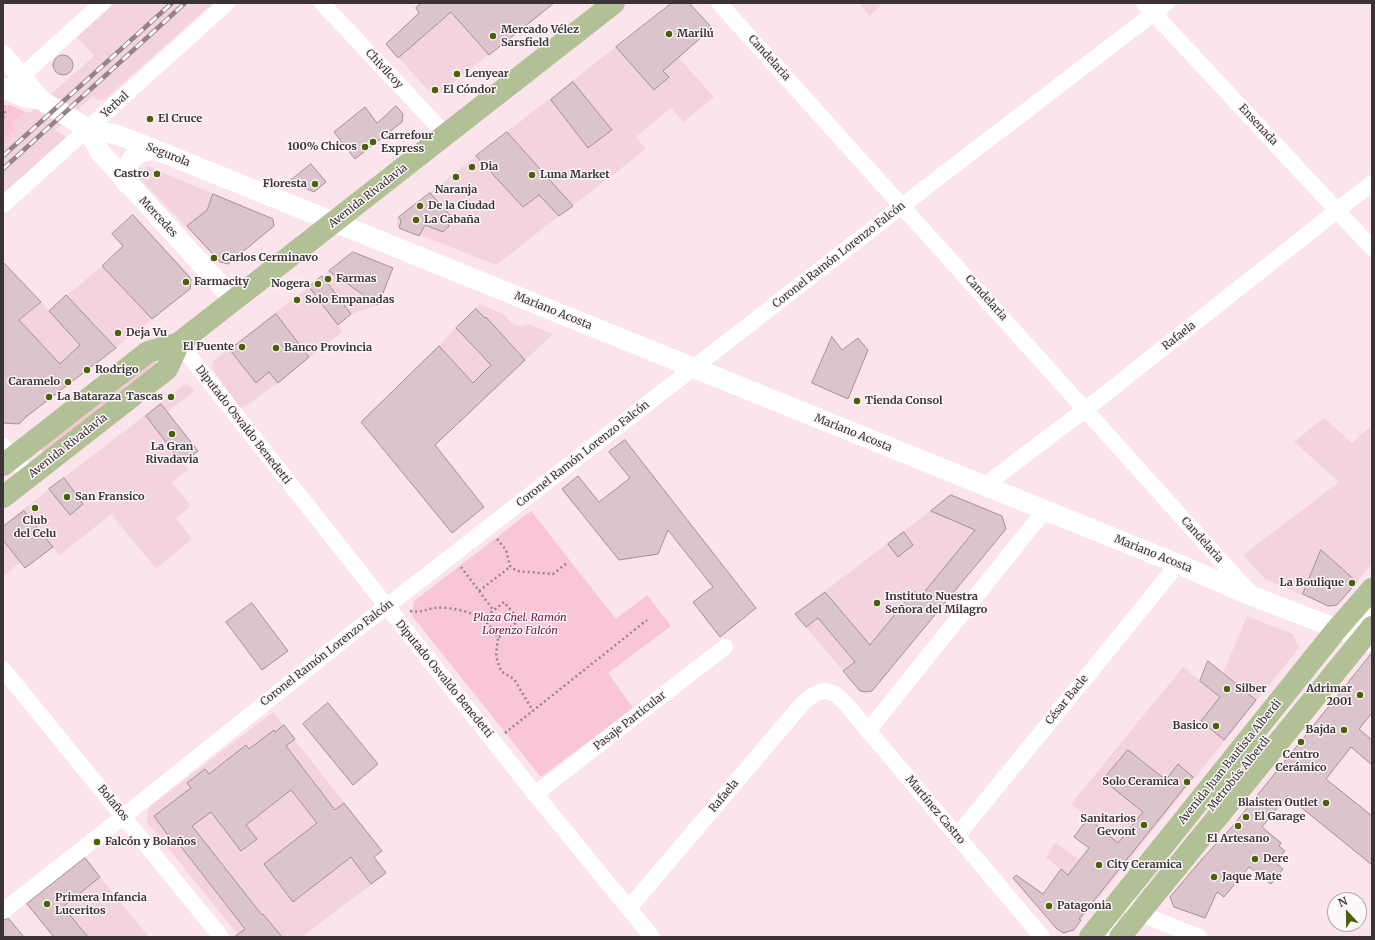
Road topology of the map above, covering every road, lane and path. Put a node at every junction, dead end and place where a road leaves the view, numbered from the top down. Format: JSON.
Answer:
{"nodes":[{"id":1,"x":102,"y":3,"type":"edge"},
{"id":2,"x":227,"y":3,"type":"edge"},
{"id":3,"x":322,"y":3,"type":"edge"},
{"id":4,"x":614,"y":3,"type":"edge"},
{"id":5,"x":719,"y":3,"type":"edge"},
{"id":6,"x":1167,"y":3,"type":"edge"},
{"id":7,"x":1149,"y":8,"type":"edge"},
{"id":8,"x":3,"y":55,"type":"edge"},
{"id":9,"x":22,"y":76,"type":"junction"},
{"id":10,"x":4,"y":95,"type":"edge"},
{"id":11,"x":41,"y":100,"type":"junction"},
{"id":12,"x":3,"y":118,"type":"edge"},
{"id":13,"x":88,"y":128,"type":"junction"},
{"id":14,"x":446,"y":135,"type":"junction"},
{"id":15,"x":156,"y":150,"type":"junction"},
{"id":16,"x":126,"y":183,"type":"junction"},
{"id":17,"x":1372,"y":183,"type":"edge"},
{"id":18,"x":3,"y":205,"type":"edge"},
{"id":19,"x":903,"y":206,"type":"junction"},
{"id":20,"x":1337,"y":210,"type":"junction"},
{"id":21,"x":334,"y":223,"type":"junction"},
{"id":22,"x":1372,"y":248,"type":"edge"},
{"id":23,"x":234,"y":300,"type":"junction"},
{"id":24,"x":179,"y":343,"type":"junction"},
{"id":25,"x":693,"y":368,"type":"junction"},
{"id":26,"x":1086,"y":409,"type":"junction"},
{"id":27,"x":6,"y":456,"type":"edge"},
{"id":28,"x":30,"y":476,"type":"junction"},
{"id":29,"x":984,"y":486,"type":"junction"},
{"id":30,"x":3,"y":497,"type":"edge"},
{"id":31,"x":1045,"y":510,"type":"junction"},
{"id":32,"x":488,"y":528,"type":"junction"},
{"id":33,"x":452,"y":556,"type":"junction"},
{"id":34,"x":568,"y":563,"type":"dead end"},
{"id":35,"x":1178,"y":564,"type":"junction"},
{"id":36,"x":510,"y":567,"type":"junction"},
{"id":37,"x":1372,"y":589,"type":"edge"},
{"id":38,"x":479,"y":591,"type":"junction"},
{"id":39,"x":1252,"y":596,"type":"junction"},
{"id":40,"x":386,"y":607,"type":"junction"},
{"id":41,"x":494,"y":611,"type":"junction"},
{"id":42,"x":1372,"y":611,"type":"edge"},
{"id":43,"x":483,"y":620,"type":"junction"},
{"id":44,"x":647,"y":620,"type":"dead end"},
{"id":45,"x":1357,"y":635,"type":"edge"},
{"id":46,"x":498,"y":638,"type":"junction"},
{"id":47,"x":725,"y":647,"type":"dead end"},
{"id":48,"x":3,"y":669,"type":"edge"},
{"id":49,"x":823,"y":691,"type":"joint"},
{"id":50,"x":533,"y":711,"type":"junction"},
{"id":51,"x":868,"y":731,"type":"junction"},
{"id":52,"x":494,"y":742,"type":"junction"},
{"id":53,"x":535,"y":794,"type":"junction"},
{"id":54,"x":124,"y":816,"type":"junction"},
{"id":55,"x":957,"y":836,"type":"junction"},
{"id":56,"x":629,"y":908,"type":"junction"},
{"id":57,"x":3,"y":911,"type":"edge"},
{"id":58,"x":1128,"y":913,"type":"edge"},
{"id":59,"x":221,"y":937,"type":"edge"},
{"id":60,"x":652,"y":937,"type":"edge"},
{"id":61,"x":1042,"y":937,"type":"edge"},
{"id":62,"x":1090,"y":937,"type":"edge"},
{"id":63,"x":1107,"y":937,"type":"edge"},
{"id":64,"x":1199,"y":937,"type":"edge"}],
"edges":[{"from":1,"to":9,"type":"street"},
{"from":2,"to":13,"type":"street","name":"Yerbal"},
{"from":3,"to":14,"type":"street","name":"Chivilcoy"},
{"from":4,"to":14,"type":"main road","name":"Avenida Rivadavia"},
{"from":5,"to":19,"type":"street","name":"Candelaria"},
{"from":6,"to":7,"type":"street","name":"Coronel Ramón Lorenzo Falcón"},
{"from":7,"to":19,"type":"street","name":"Coronel Ramón Lorenzo Falcón"},
{"from":7,"to":20,"type":"street","name":"Ensenada"},
{"from":8,"to":9,"type":"street"},
{"from":9,"to":10,"type":"street"},
{"from":9,"to":11,"type":"street"},
{"from":10,"to":11,"type":"street","name":"Segurola"},
{"from":10,"to":12,"type":"path"},
{"from":11,"to":13,"type":"street","name":"Segurola"},
{"from":13,"to":15,"type":"street","name":"Segurola"},
{"from":13,"to":16,"type":"street","name":"Mercedes"},
{"from":13,"to":18,"type":"street","name":"Yerbal"},
{"from":14,"to":21,"type":"main road","name":"Avenida Rivadavia"},
{"from":15,"to":16,"type":"street"},
{"from":15,"to":21,"type":"street","name":"Segurola"},
{"from":16,"to":23,"type":"street","name":"Mercedes"},
{"from":17,"to":20,"type":"street","name":"Rafaela"},
{"from":19,"to":25,"type":"street","name":"Coronel Ramón Lorenzo Falcón"},
{"from":19,"to":26,"type":"street","name":"Candelaria"},
{"from":20,"to":22,"type":"street","name":"Ensenada"},
{"from":20,"to":26,"type":"street","name":"Rafaela"},
{"from":21,"to":23,"type":"main road","name":"Avenida Rivadavia"},
{"from":21,"to":25,"type":"street","name":"Mariano Acosta"},
{"from":23,"to":24,"type":"main road","name":"Avenida Rivadavia"},
{"from":24,"to":27,"type":"main road","name":"Avenida Rivadavia"},
{"from":24,"to":28,"type":"main road","name":"Avenida Rivadavia"},
{"from":24,"to":40,"type":"street","name":"Diputado Osvaldo Benedetti"},
{"from":25,"to":29,"type":"street","name":"Mariano Acosta"},
{"from":25,"to":32,"type":"street","name":"Coronel Ramón Lorenzo Falcón"},
{"from":26,"to":29,"type":"street","name":"Rafaela"},
{"from":26,"to":39,"type":"street","name":"Candelaria"},
{"from":27,"to":28,"type":"street"},
{"from":28,"to":30,"type":"main road","name":"Avenida Rivadavia"},
{"from":29,"to":31,"type":"street","name":"Mariano Acosta"},
{"from":31,"to":35,"type":"street","name":"Mariano Acosta"},
{"from":31,"to":51,"type":"street"},
{"from":32,"to":33,"type":"street","name":"Coronel Ramón Lorenzo Falcón"},
{"from":32,"to":36,"type":"path"},
{"from":33,"to":38,"type":"path"},
{"from":33,"to":40,"type":"street","name":"Coronel Ramón Lorenzo Falcón"},
{"from":34,"to":36,"type":"path"},
{"from":35,"to":39,"type":"street","name":"Mariano Acosta"},
{"from":35,"to":55,"type":"street","name":"César Bacle"},
{"from":36,"to":38,"type":"path"},
{"from":37,"to":45,"type":"main road"},
{"from":38,"to":41,"type":"path"},
{"from":39,"to":45,"type":"street","name":"Mariano Acosta"},
{"from":40,"to":43,"type":"path"},
{"from":40,"to":52,"type":"street","name":"Diputado Osvaldo Benedetti"},
{"from":40,"to":54,"type":"street","name":"Coronel Ramón Lorenzo Falcón"},
{"from":41,"to":43,"type":"path"},
{"from":41,"to":46,"type":"path"},
{"from":42,"to":45,"type":"lane"},
{"from":43,"to":46,"type":"path"},
{"from":44,"to":50,"type":"path"},
{"from":45,"to":58,"type":"main road"},
{"from":46,"to":50,"type":"path"},
{"from":47,"to":53,"type":"street","name":"Pasaje Particular"},
{"from":48,"to":54,"type":"street","name":"Bolaños"},
{"from":49,"to":51,"type":"street","name":"Martínez Castro"},
{"from":49,"to":56,"type":"street","name":"Rafaela"},
{"from":50,"to":52,"type":"path"},
{"from":51,"to":55,"type":"street","name":"Martínez Castro"},
{"from":52,"to":53,"type":"street","name":"Diputado Osvaldo Benedetti"},
{"from":53,"to":56,"type":"street","name":"Diputado Osvaldo Benedetti"},
{"from":54,"to":57,"type":"street","name":"Coronel Ramón Lorenzo Falcón"},
{"from":54,"to":59,"type":"street","name":"Bolaños"},
{"from":55,"to":61,"type":"street","name":"Martínez Castro"},
{"from":56,"to":60,"type":"street","name":"Diputado Osvaldo Benedetti"},
{"from":58,"to":62,"type":"main road"},
{"from":58,"to":63,"type":"lane"},
{"from":58,"to":64,"type":"street"}]}
